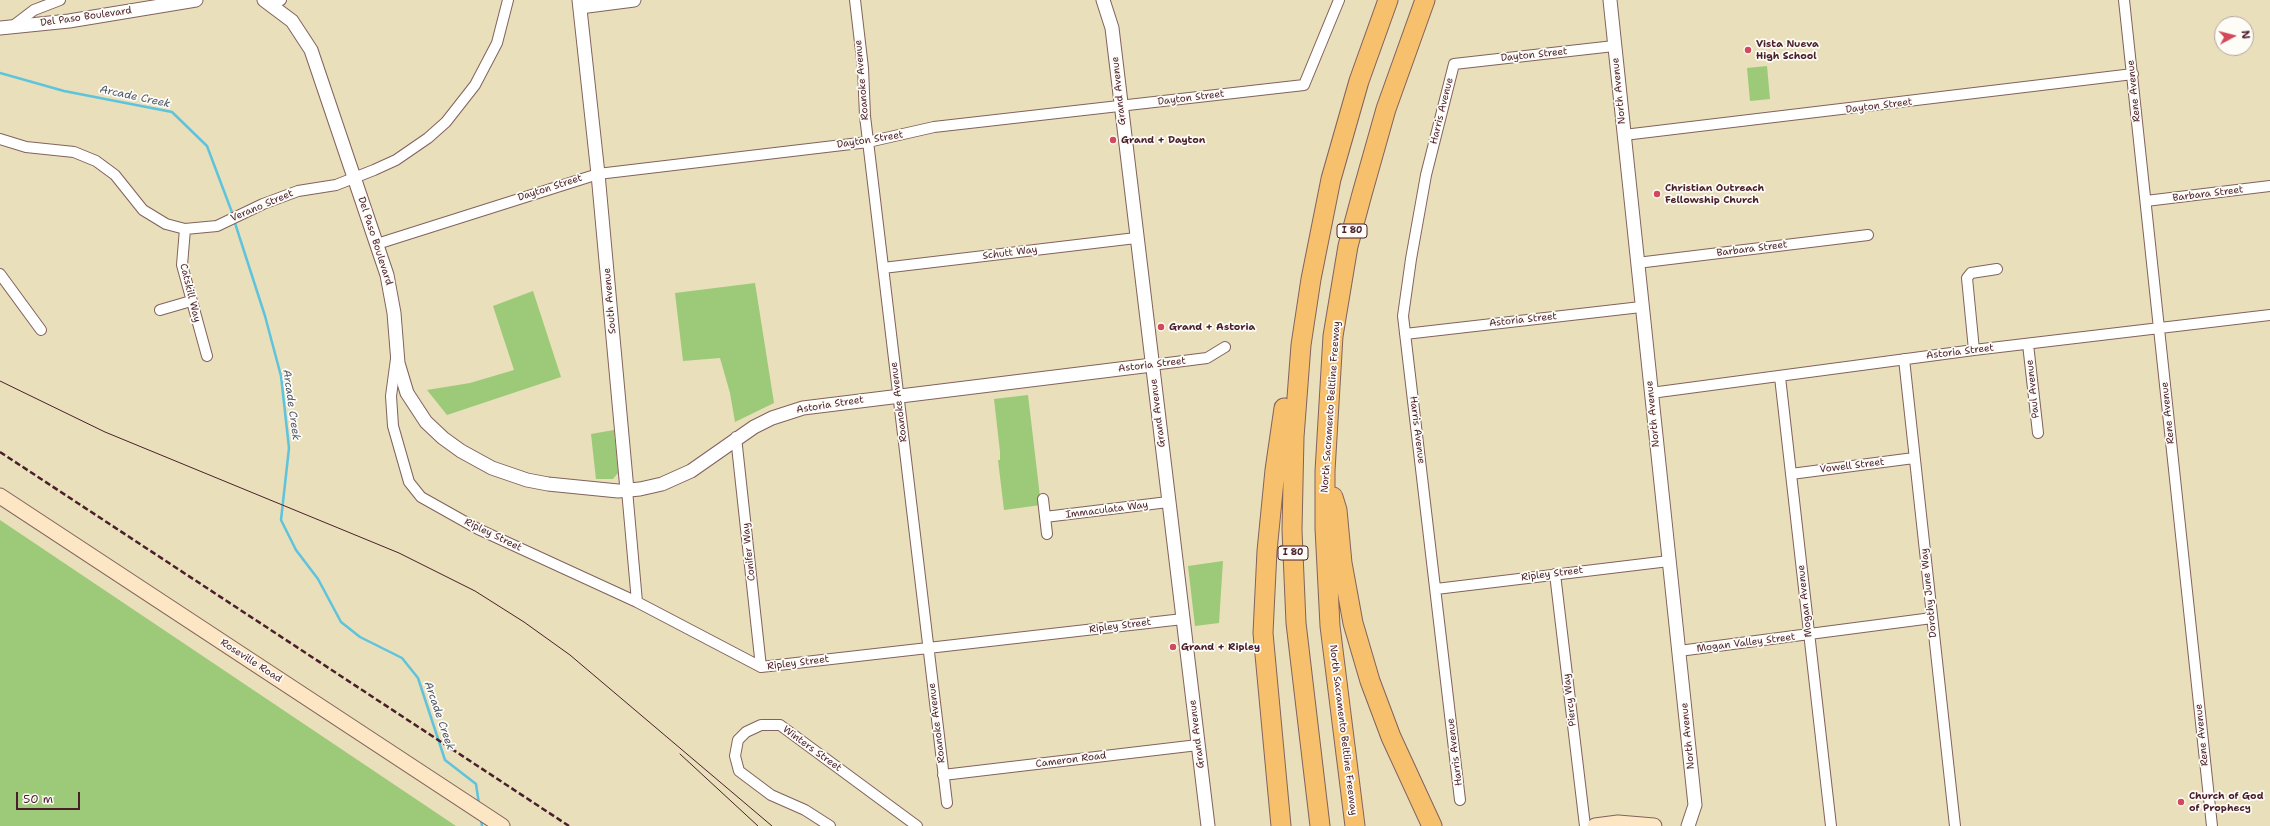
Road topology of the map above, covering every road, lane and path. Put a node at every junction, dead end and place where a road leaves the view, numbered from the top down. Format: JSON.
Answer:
{"nodes":[{"id":1,"x":60,"y":0,"type":"edge"},
{"id":2,"x":196,"y":0,"type":"edge"},
{"id":3,"x":508,"y":0,"type":"edge"},
{"id":4,"x":634,"y":0,"type":"edge"},
{"id":5,"x":855,"y":0,"type":"edge"},
{"id":6,"x":1103,"y":0,"type":"edge"},
{"id":7,"x":1339,"y":0,"type":"edge"},
{"id":8,"x":1388,"y":0,"type":"edge"},
{"id":9,"x":1424,"y":0,"type":"edge"},
{"id":10,"x":1610,"y":0,"type":"edge"},
{"id":11,"x":2124,"y":0,"type":"edge"},
{"id":12,"x":272,"y":1,"type":"edge"},
{"id":13,"x":580,"y":3,"type":"edge"},
{"id":14,"x":6,"y":27,"type":"edge"},
{"id":15,"x":1614,"y":46,"type":"junction"},
{"id":16,"x":1454,"y":64,"type":"joint"},
{"id":17,"x":2133,"y":74,"type":"junction"},
{"id":18,"x":1120,"y":106,"type":"junction"},
{"id":19,"x":1624,"y":135,"type":"junction"},
{"id":20,"x":0,"y":139,"type":"edge"},
{"id":21,"x":868,"y":142,"type":"junction"},
{"id":22,"x":598,"y":174,"type":"junction"},
{"id":23,"x":355,"y":178,"type":"junction"},
{"id":24,"x":2270,"y":186,"type":"edge"},
{"id":25,"x":2146,"y":201,"type":"junction"},
{"id":26,"x":185,"y":229,"type":"junction"},
{"id":27,"x":1868,"y":235,"type":"dead end"},
{"id":28,"x":1136,"y":238,"type":"junction"},
{"id":29,"x":377,"y":244,"type":"junction"},
{"id":30,"x":1637,"y":263,"type":"junction"},
{"id":31,"x":883,"y":268,"type":"junction"},
{"id":32,"x":1997,"y":269,"type":"dead end"},
{"id":33,"x":0,"y":274,"type":"edge"},
{"id":34,"x":1311,"y":279,"type":"junction"},
{"id":35,"x":191,"y":300,"type":"junction"},
{"id":36,"x":1641,"y":307,"type":"junction"},
{"id":37,"x":160,"y":310,"type":"dead end"},
{"id":38,"x":2270,"y":315,"type":"edge"},
{"id":39,"x":2159,"y":329,"type":"junction"},
{"id":40,"x":41,"y":330,"type":"dead end"},
{"id":41,"x":1405,"y":334,"type":"junction"},
{"id":42,"x":2028,"y":344,"type":"junction"},
{"id":43,"x":1225,"y":347,"type":"dead end"},
{"id":44,"x":1974,"y":350,"type":"junction"},
{"id":45,"x":397,"y":353,"type":"junction"},
{"id":46,"x":207,"y":356,"type":"dead end"},
{"id":47,"x":1904,"y":359,"type":"junction"},
{"id":48,"x":1152,"y":365,"type":"junction"},
{"id":49,"x":1780,"y":376,"type":"junction"},
{"id":50,"x":1650,"y":393,"type":"junction"},
{"id":51,"x":898,"y":395,"type":"junction"},
{"id":52,"x":2038,"y":433,"type":"dead end"},
{"id":53,"x":736,"y":438,"type":"junction"},
{"id":54,"x":1914,"y":458,"type":"junction"},
{"id":55,"x":1325,"y":471,"type":"junction"},
{"id":56,"x":1791,"y":474,"type":"junction"},
{"id":57,"x":627,"y":490,"type":"junction"},
{"id":58,"x":0,"y":496,"type":"edge"},
{"id":59,"x":1043,"y":499,"type":"dead end"},
{"id":60,"x":427,"y":500,"type":"joint"},
{"id":61,"x":1168,"y":502,"type":"junction"},
{"id":62,"x":1045,"y":517,"type":"junction"},
{"id":63,"x":1047,"y":534,"type":"dead end"},
{"id":64,"x":1669,"y":560,"type":"junction"},
{"id":65,"x":1555,"y":574,"type":"junction"},
{"id":66,"x":1436,"y":588,"type":"junction"},
{"id":67,"x":637,"y":602,"type":"junction"},
{"id":68,"x":1932,"y":618,"type":"junction"},
{"id":69,"x":1183,"y":619,"type":"junction"},
{"id":70,"x":1808,"y":635,"type":"junction"},
{"id":71,"x":928,"y":648,"type":"junction"},
{"id":72,"x":1678,"y":651,"type":"junction"},
{"id":73,"x":761,"y":667,"type":"junction"},
{"id":74,"x":1198,"y":744,"type":"junction"},
{"id":75,"x":943,"y":775,"type":"junction"},
{"id":76,"x":1460,"y":800,"type":"dead end"},
{"id":77,"x":947,"y":803,"type":"dead end"},
{"id":78,"x":502,"y":826,"type":"edge"},
{"id":79,"x":830,"y":826,"type":"edge"},
{"id":80,"x":917,"y":826,"type":"edge"},
{"id":81,"x":1208,"y":826,"type":"edge"},
{"id":82,"x":1281,"y":826,"type":"edge"},
{"id":83,"x":1320,"y":826,"type":"edge"},
{"id":84,"x":1355,"y":826,"type":"edge"},
{"id":85,"x":1432,"y":826,"type":"edge"},
{"id":86,"x":1585,"y":826,"type":"edge"},
{"id":87,"x":1595,"y":826,"type":"edge"},
{"id":88,"x":1654,"y":826,"type":"edge"},
{"id":89,"x":1688,"y":826,"type":"edge"},
{"id":90,"x":1831,"y":826,"type":"edge"},
{"id":91,"x":1955,"y":826,"type":"edge"},
{"id":92,"x":2212,"y":826,"type":"edge"}],
"edges":[{"from":1,"to":14,"type":"street"},
{"from":2,"to":14,"type":"street","name":"Del Paso Boulevard"},
{"from":3,"to":23,"type":"street","name":"Verano Street"},
{"from":4,"to":13,"type":"street"},
{"from":5,"to":21,"type":"street","name":"Roanoke Avenue"},
{"from":6,"to":18,"type":"street","name":"Grand Avenue"},
{"from":7,"to":18,"type":"street","name":"Dayton Street"},
{"from":8,"to":34,"type":"highway","number":"I 80"},
{"from":9,"to":55,"type":"highway","name":"North Sacramento Beltline Freeway","number":"I 80"},
{"from":10,"to":15,"type":"street","name":"North Avenue"},
{"from":11,"to":17,"type":"street","name":"Rene Avenue"},
{"from":12,"to":23,"type":"street","name":"Del Paso Boulevard"},
{"from":13,"to":22,"type":"street","name":"South Avenue"},
{"from":15,"to":16,"type":"street","name":"Dayton Street"},
{"from":15,"to":19,"type":"street","name":"North Avenue"},
{"from":16,"to":41,"type":"street","name":"Harris Avenue"},
{"from":17,"to":19,"type":"street","name":"Dayton Street"},
{"from":17,"to":25,"type":"street","name":"Rene Avenue"},
{"from":18,"to":21,"type":"street","name":"Dayton Street"},
{"from":18,"to":28,"type":"street","name":"Grand Avenue"},
{"from":19,"to":30,"type":"street","name":"North Avenue"},
{"from":20,"to":26,"type":"street","name":"Verano Street"},
{"from":21,"to":22,"type":"street","name":"Dayton Street"},
{"from":21,"to":31,"type":"street","name":"Roanoke Avenue"},
{"from":22,"to":29,"type":"street","name":"Dayton Street"},
{"from":22,"to":57,"type":"street","name":"South Avenue"},
{"from":23,"to":26,"type":"street","name":"Verano Street"},
{"from":23,"to":29,"type":"street","name":"Del Paso Boulevard"},
{"from":24,"to":25,"type":"street","name":"Barbara Street"},
{"from":25,"to":39,"type":"street","name":"Rene Avenue"},
{"from":26,"to":35,"type":"street","name":"Catskill Way"},
{"from":27,"to":30,"type":"street","name":"Barbara Street"},
{"from":28,"to":31,"type":"street","name":"Schutt Way"},
{"from":28,"to":48,"type":"street","name":"Grand Avenue"},
{"from":29,"to":45,"type":"street","name":"Del Paso Boulevard"},
{"from":30,"to":36,"type":"street","name":"North Avenue"},
{"from":31,"to":51,"type":"street","name":"Roanoke Avenue"},
{"from":32,"to":44,"type":"street"},
{"from":33,"to":40,"type":"street"},
{"from":34,"to":82,"type":"highway"},
{"from":34,"to":83,"type":"highway","number":"I 80"},
{"from":35,"to":37,"type":"street"},
{"from":35,"to":46,"type":"street","name":"Catskill Way"},
{"from":36,"to":41,"type":"street","name":"Astoria Street"},
{"from":36,"to":50,"type":"street","name":"North Avenue"},
{"from":38,"to":39,"type":"street","name":"Astoria Street"},
{"from":39,"to":42,"type":"street","name":"Astoria Street"},
{"from":39,"to":92,"type":"street","name":"Rene Avenue"},
{"from":41,"to":66,"type":"street","name":"Harris Avenue"},
{"from":42,"to":44,"type":"street","name":"Astoria Street"},
{"from":42,"to":52,"type":"street","name":"Paul Avenue"},
{"from":43,"to":48,"type":"street","name":"Astoria Street"},
{"from":44,"to":47,"type":"street","name":"Astoria Street"},
{"from":45,"to":57,"type":"street","name":"Astoria Street"},
{"from":45,"to":60,"type":"street","name":"Del Paso Boulevard"},
{"from":47,"to":49,"type":"street","name":"Astoria Street"},
{"from":47,"to":54,"type":"street","name":"Dorothy June Way"},
{"from":48,"to":51,"type":"street","name":"Astoria Street"},
{"from":48,"to":61,"type":"street","name":"Grand Avenue"},
{"from":49,"to":50,"type":"street","name":"Astoria Street"},
{"from":49,"to":56,"type":"street","name":"Mogan Avenue"},
{"from":50,"to":64,"type":"street","name":"North Avenue"},
{"from":51,"to":53,"type":"street","name":"Astoria Street"},
{"from":51,"to":71,"type":"street","name":"Roanoke Avenue"},
{"from":53,"to":57,"type":"street","name":"Astoria Street"},
{"from":53,"to":73,"type":"street","name":"Conifer Way"},
{"from":54,"to":56,"type":"street","name":"Vowell Street"},
{"from":54,"to":68,"type":"street","name":"Dorothy June Way"},
{"from":55,"to":84,"type":"highway","name":"North Sacramento Beltline Freeway","number":"I 80"},
{"from":55,"to":85,"type":"highway"},
{"from":56,"to":70,"type":"street","name":"Mogan Avenue"},
{"from":57,"to":67,"type":"street","name":"South Avenue"},
{"from":58,"to":78,"type":"main road","name":"Roseville Road"},
{"from":59,"to":62,"type":"street"},
{"from":60,"to":67,"type":"street","name":"Ripley Street"},
{"from":61,"to":62,"type":"street","name":"Immaculata Way"},
{"from":61,"to":69,"type":"street","name":"Grand Avenue"},
{"from":62,"to":63,"type":"street"},
{"from":64,"to":65,"type":"street","name":"Ripley Street"},
{"from":64,"to":72,"type":"street","name":"North Avenue"},
{"from":65,"to":66,"type":"street","name":"Ripley Street"},
{"from":65,"to":86,"type":"street","name":"Piercy Way"},
{"from":66,"to":76,"type":"street","name":"Harris Avenue"},
{"from":67,"to":73,"type":"street","name":"Ripley Street"},
{"from":68,"to":70,"type":"street","name":"Mogan Valley Street"},
{"from":68,"to":91,"type":"street","name":"Dorothy June Way"},
{"from":69,"to":71,"type":"street","name":"Ripley Street"},
{"from":69,"to":74,"type":"street","name":"Grand Avenue"},
{"from":70,"to":72,"type":"street","name":"Mogan Valley Street"},
{"from":70,"to":90,"type":"street","name":"Mogan Avenue"},
{"from":71,"to":73,"type":"street","name":"Ripley Street"},
{"from":71,"to":75,"type":"street","name":"Roanoke Avenue"},
{"from":72,"to":89,"type":"street","name":"North Avenue"},
{"from":74,"to":75,"type":"street","name":"Cameron Road"},
{"from":74,"to":81,"type":"street","name":"Grand Avenue"},
{"from":75,"to":77,"type":"street","name":"Roanoke Avenue"},
{"from":79,"to":80,"type":"street","name":"Winters Street"},
{"from":87,"to":88,"type":"main road"}]}
